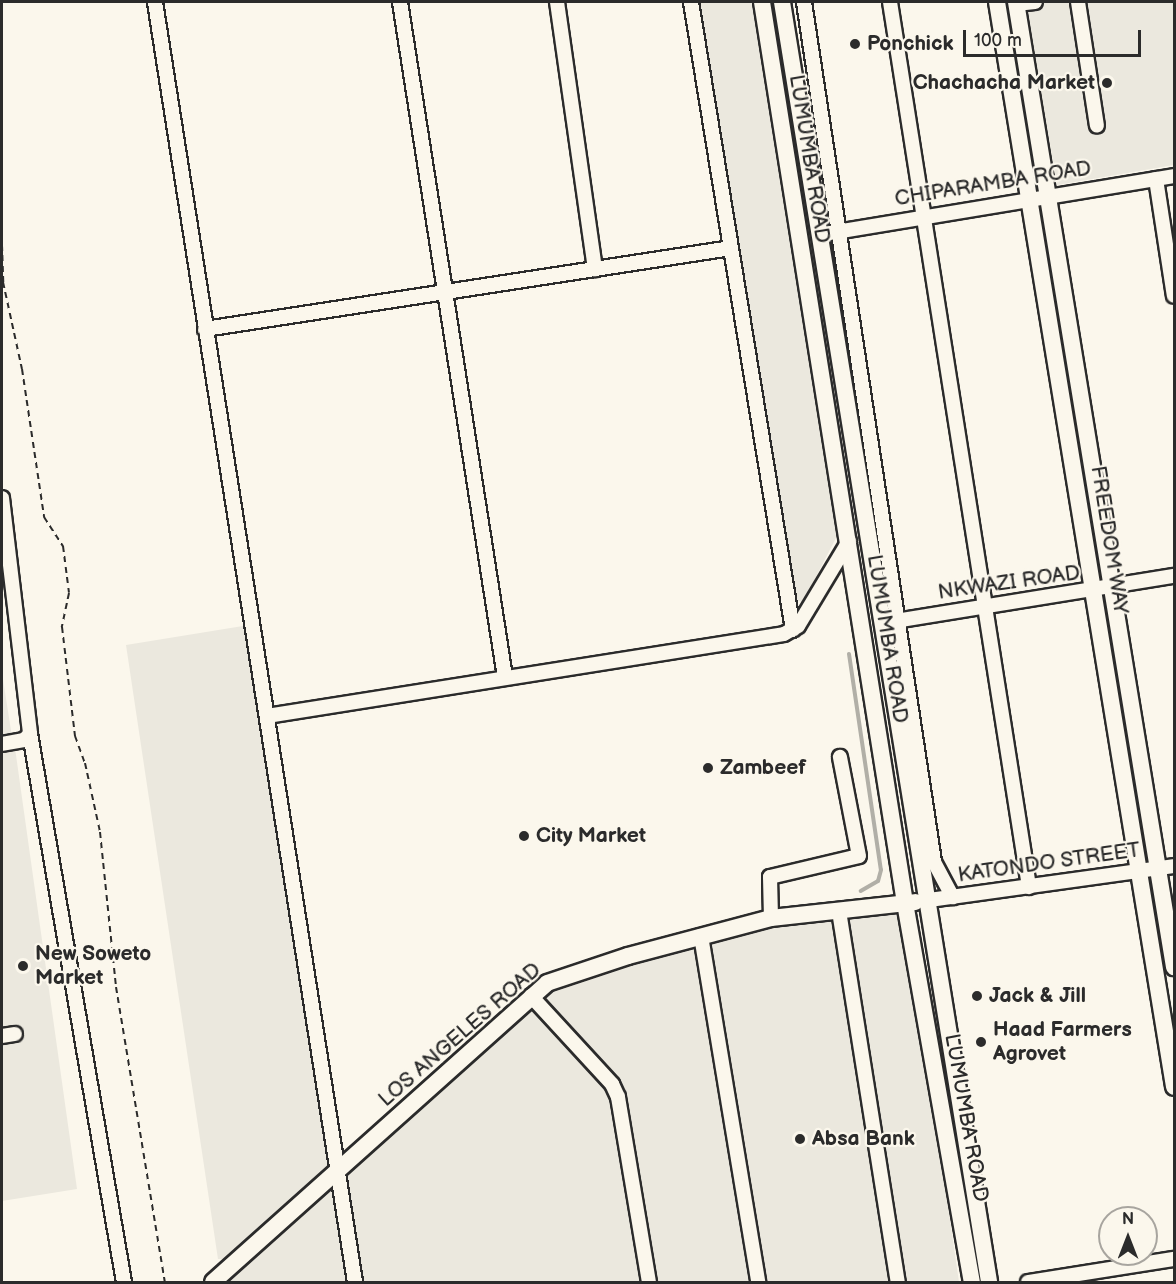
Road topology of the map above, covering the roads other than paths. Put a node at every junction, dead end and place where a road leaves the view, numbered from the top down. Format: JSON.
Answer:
{"nodes":[{"id":1,"x":155,"y":2,"type":"edge"},
{"id":2,"x":400,"y":2,"type":"edge"},
{"id":3,"x":557,"y":2,"type":"edge"},
{"id":4,"x":691,"y":2,"type":"edge"},
{"id":5,"x":762,"y":2,"type":"edge"},
{"id":6,"x":782,"y":2,"type":"edge"},
{"id":7,"x":804,"y":2,"type":"edge"},
{"id":8,"x":890,"y":2,"type":"edge"},
{"id":9,"x":997,"y":2,"type":"edge"},
{"id":10,"x":1035,"y":2,"type":"edge"},
{"id":11,"x":1078,"y":2,"type":"edge"},
{"id":12,"x":1016,"y":3,"type":"edge"},
{"id":13,"x":1097,"y":126,"type":"dead end"},
{"id":14,"x":1174,"y":176,"type":"edge"},
{"id":15,"x":1156,"y":179,"type":"junction"},
{"id":16,"x":1046,"y":197,"type":"junction"},
{"id":17,"x":1028,"y":200,"type":"junction"},
{"id":18,"x":924,"y":217,"type":"junction"},
{"id":19,"x":837,"y":232,"type":"junction"},
{"id":20,"x":819,"y":234,"type":"junction"},
{"id":21,"x":731,"y":248,"type":"junction"},
{"id":22,"x":595,"y":269,"type":"junction"},
{"id":23,"x":445,"y":291,"type":"junction"},
{"id":24,"x":1174,"y":296,"type":"edge"},
{"id":25,"x":205,"y":329,"type":"junction"},
{"id":26,"x":2,"y":498,"type":"edge"},
{"id":27,"x":849,"y":541,"type":"junction"},
{"id":28,"x":1174,"y":576,"type":"edge"},
{"id":29,"x":1115,"y":586,"type":"junction"},
{"id":30,"x":1095,"y":591,"type":"junction"},
{"id":31,"x":983,"y":607,"type":"junction"},
{"id":32,"x":890,"y":622,"type":"junction"},
{"id":33,"x":793,"y":630,"type":"junction"},
{"id":34,"x":505,"y":677,"type":"junction"},
{"id":35,"x":267,"y":716,"type":"junction"},
{"id":36,"x":30,"y":734,"type":"junction"},
{"id":37,"x":2,"y":744,"type":"edge"},
{"id":38,"x":840,"y":757,"type":"dead end"},
{"id":39,"x":1168,"y":868,"type":"edge"},
{"id":40,"x":1138,"y":872,"type":"junction"},
{"id":41,"x":1029,"y":886,"type":"junction"},
{"id":42,"x":953,"y":897,"type":"junction"},
{"id":43,"x":929,"y":900,"type":"junction"},
{"id":44,"x":905,"y":903,"type":"junction"},
{"id":45,"x":839,"y":911,"type":"junction"},
{"id":46,"x":771,"y":918,"type":"junction"},
{"id":47,"x":701,"y":936,"type":"junction"},
{"id":48,"x":1174,"y":967,"type":"edge"},
{"id":49,"x":531,"y":996,"type":"junction"},
{"id":50,"x":1174,"y":1087,"type":"edge"},
{"id":51,"x":338,"y":1175,"type":"junction"},
{"id":52,"x":1174,"y":1259,"type":"edge"},
{"id":53,"x":124,"y":1282,"type":"edge"},
{"id":54,"x":213,"y":1282,"type":"edge"},
{"id":55,"x":355,"y":1282,"type":"edge"},
{"id":56,"x":649,"y":1282,"type":"edge"},
{"id":57,"x":758,"y":1282,"type":"edge"},
{"id":58,"x":898,"y":1282,"type":"edge"},
{"id":59,"x":972,"y":1282,"type":"edge"},
{"id":60,"x":989,"y":1282,"type":"edge"},
{"id":61,"x":1028,"y":1282,"type":"edge"}],
"edges":[{"from":1,"to":25,"type":"street"},
{"from":2,"to":23,"type":"street"},
{"from":3,"to":22,"type":"street"},
{"from":4,"to":21,"type":"street"},
{"from":5,"to":27,"type":"main road","name":"LUMUMBA ROAD"},
{"from":6,"to":20,"type":"main road","name":"LUMUMBA ROAD"},
{"from":7,"to":19,"type":"street"},
{"from":8,"to":18,"type":"street"},
{"from":9,"to":17,"type":"main road","name":"FREEDOM WAY"},
{"from":10,"to":12,"type":"street"},
{"from":11,"to":13,"type":"street"},
{"from":12,"to":16,"type":"main road","name":"FREEDOM WAY"},
{"from":14,"to":15,"type":"street","name":"CHIPARAMBA ROAD"},
{"from":15,"to":16,"type":"street","name":"CHIPARAMBA ROAD"},
{"from":15,"to":24,"type":"street"},
{"from":16,"to":17,"type":"street","name":"CHIPARAMBA ROAD"},
{"from":16,"to":29,"type":"main road","name":"FREEDOM WAY"},
{"from":17,"to":18,"type":"street","name":"CHIPARAMBA ROAD"},
{"from":17,"to":30,"type":"main road","name":"FREEDOM WAY"},
{"from":18,"to":19,"type":"street","name":"CHIPARAMBA ROAD"},
{"from":18,"to":31,"type":"street"},
{"from":19,"to":20,"type":"street","name":"CHIPARAMBA ROAD"},
{"from":19,"to":32,"type":"street"},
{"from":20,"to":32,"type":"main road","name":"LUMUMBA ROAD"},
{"from":21,"to":22,"type":"street"},
{"from":21,"to":33,"type":"street"},
{"from":22,"to":23,"type":"street"},
{"from":23,"to":25,"type":"street"},
{"from":23,"to":34,"type":"street"},
{"from":25,"to":35,"type":"street"},
{"from":26,"to":36,"type":"street"},
{"from":27,"to":33,"type":"street"},
{"from":27,"to":44,"type":"main road","name":"LUMUMBA ROAD"},
{"from":28,"to":29,"type":"street","name":"NKWAZI ROAD"},
{"from":29,"to":30,"type":"street","name":"NKWAZI ROAD"},
{"from":29,"to":39,"type":"main road","name":"FREEDOM WAY"},
{"from":30,"to":31,"type":"street","name":"NKWAZI ROAD"},
{"from":30,"to":40,"type":"main road","name":"FREEDOM WAY"},
{"from":31,"to":32,"type":"street","name":"NKWAZI ROAD"},
{"from":31,"to":41,"type":"street"},
{"from":32,"to":42,"type":"street"},
{"from":32,"to":43,"type":"main road","name":"LUMUMBA ROAD"},
{"from":33,"to":34,"type":"street"},
{"from":34,"to":35,"type":"street"},
{"from":35,"to":51,"type":"street"},
{"from":36,"to":37,"type":"street"},
{"from":36,"to":53,"type":"street"},
{"from":38,"to":46,"type":"street"},
{"from":39,"to":40,"type":"street","name":"KATONDO STREET"},
{"from":39,"to":48,"type":"main road","name":"FREEDOM WAY"},
{"from":40,"to":41,"type":"street","name":"KATONDO STREET"},
{"from":40,"to":50,"type":"main road","name":"FREEDOM WAY"},
{"from":41,"to":42,"type":"street","name":"KATONDO STREET"},
{"from":42,"to":43,"type":"street","name":"KATONDO STREET"},
{"from":43,"to":44,"type":"main road","name":"LOS ANGELES ROAD"},
{"from":43,"to":60,"type":"main road","name":"LUMUMBA ROAD"},
{"from":44,"to":45,"type":"main road","name":"LOS ANGELES ROAD"},
{"from":44,"to":59,"type":"main road","name":"LUMUMBA ROAD"},
{"from":45,"to":46,"type":"main road","name":"LOS ANGELES ROAD"},
{"from":45,"to":58,"type":"street"},
{"from":46,"to":47,"type":"main road","name":"LOS ANGELES ROAD"},
{"from":47,"to":49,"type":"main road","name":"LOS ANGELES ROAD"},
{"from":47,"to":57,"type":"street"},
{"from":49,"to":51,"type":"main road","name":"LOS ANGELES ROAD"},
{"from":49,"to":56,"type":"street"},
{"from":51,"to":54,"type":"main road","name":"LOS ANGELES ROAD"},
{"from":51,"to":55,"type":"street"},
{"from":52,"to":61,"type":"street"}]}
